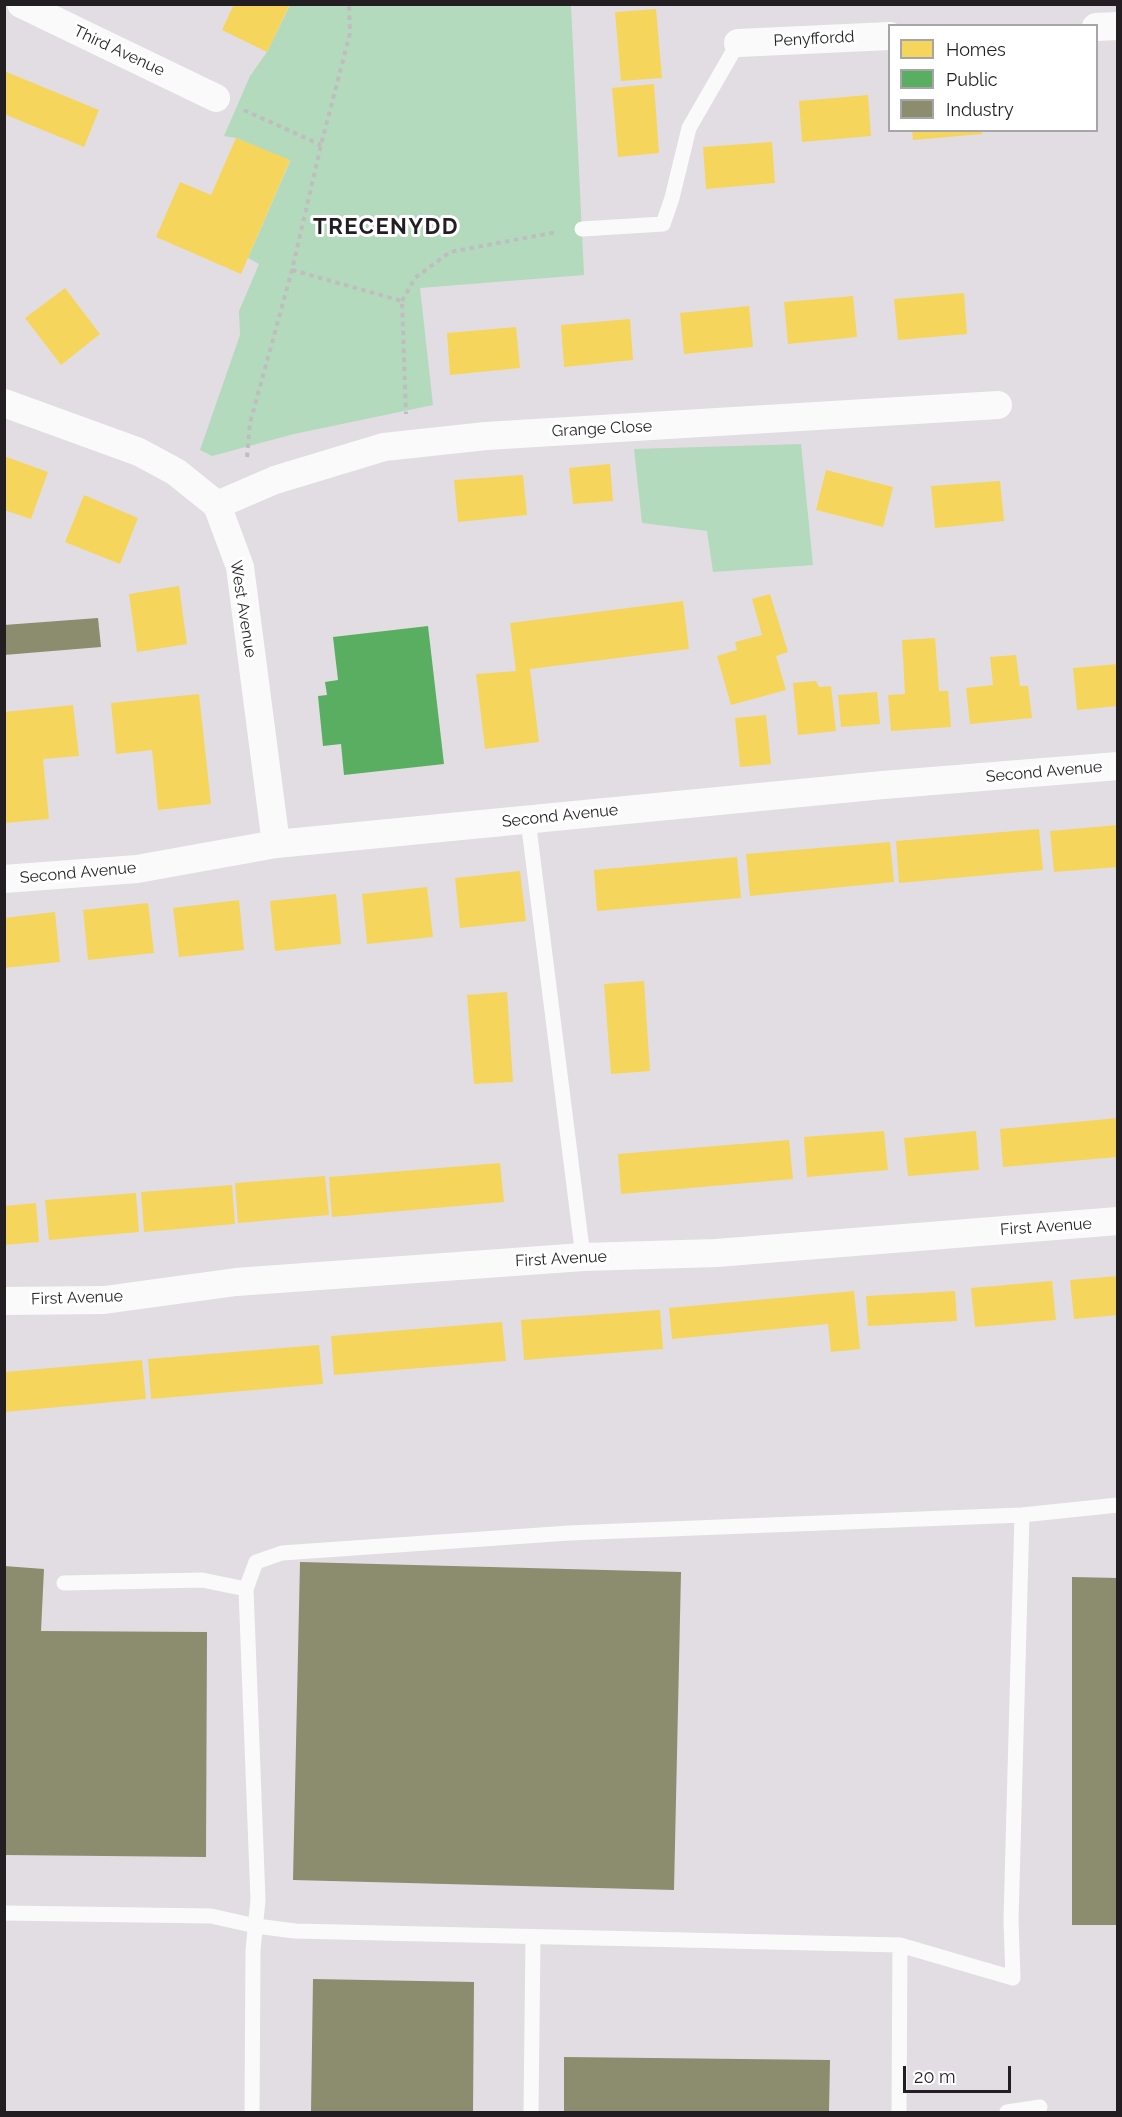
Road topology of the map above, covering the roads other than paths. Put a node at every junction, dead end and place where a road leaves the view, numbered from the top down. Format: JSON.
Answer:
{"nodes":[{"id":1,"x":22,"y":5,"type":"edge"},
{"id":2,"x":1118,"y":26,"type":"edge"},
{"id":3,"x":1098,"y":27,"type":"edge"},
{"id":4,"x":888,"y":36,"type":"edge"},
{"id":5,"x":738,"y":43,"type":"joint"},
{"id":6,"x":216,"y":98,"type":"road end"},
{"id":7,"x":582,"y":229,"type":"road end"},
{"id":8,"x":4,"y":402,"type":"edge"},
{"id":9,"x":998,"y":405,"type":"dead end"},
{"id":10,"x":217,"y":505,"type":"junction"},
{"id":11,"x":1118,"y":766,"type":"edge"},
{"id":12,"x":528,"y":820,"type":"junction"},
{"id":13,"x":276,"y":843,"type":"junction"},
{"id":14,"x":4,"y":879,"type":"edge"},
{"id":15,"x":1118,"y":1221,"type":"edge"},
{"id":16,"x":583,"y":1257,"type":"junction"},
{"id":17,"x":4,"y":1301,"type":"edge"},
{"id":18,"x":1118,"y":1505,"type":"edge"},
{"id":19,"x":1022,"y":1515,"type":"junction"},
{"id":20,"x":64,"y":1583,"type":"dead end"},
{"id":21,"x":246,"y":1589,"type":"junction"},
{"id":22,"x":4,"y":1913,"type":"edge"},
{"id":23,"x":256,"y":1926,"type":"junction"},
{"id":24,"x":533,"y":1937,"type":"junction"},
{"id":25,"x":900,"y":1945,"type":"junction"},
{"id":26,"x":1040,"y":2107,"type":"dead end"},
{"id":27,"x":252,"y":2112,"type":"edge"},
{"id":28,"x":531,"y":2112,"type":"edge"},
{"id":29,"x":899,"y":2112,"type":"edge"},
{"id":30,"x":1007,"y":2112,"type":"edge"}],
"edges":[{"from":1,"to":6,"type":"street","name":"Third Avenue"},
{"from":2,"to":3,"type":"street"},
{"from":4,"to":5,"type":"street","name":"Penyffordd"},
{"from":5,"to":7,"type":"lane"},
{"from":8,"to":10,"type":"street"},
{"from":9,"to":10,"type":"street","name":"Grange Close"},
{"from":10,"to":13,"type":"street","name":"West Avenue"},
{"from":11,"to":12,"type":"street","name":"Second Avenue"},
{"from":12,"to":13,"type":"street","name":"Second Avenue"},
{"from":12,"to":16,"type":"lane"},
{"from":13,"to":14,"type":"street","name":"Second Avenue"},
{"from":15,"to":16,"type":"street","name":"First Avenue"},
{"from":16,"to":17,"type":"street","name":"First Avenue"},
{"from":18,"to":19,"type":"lane"},
{"from":19,"to":21,"type":"lane"},
{"from":19,"to":25,"type":"lane"},
{"from":20,"to":21,"type":"lane"},
{"from":21,"to":23,"type":"lane"},
{"from":22,"to":23,"type":"lane"},
{"from":23,"to":24,"type":"lane"},
{"from":23,"to":27,"type":"lane"},
{"from":24,"to":25,"type":"lane"},
{"from":24,"to":28,"type":"lane"},
{"from":25,"to":29,"type":"lane"},
{"from":26,"to":30,"type":"lane"}]}
